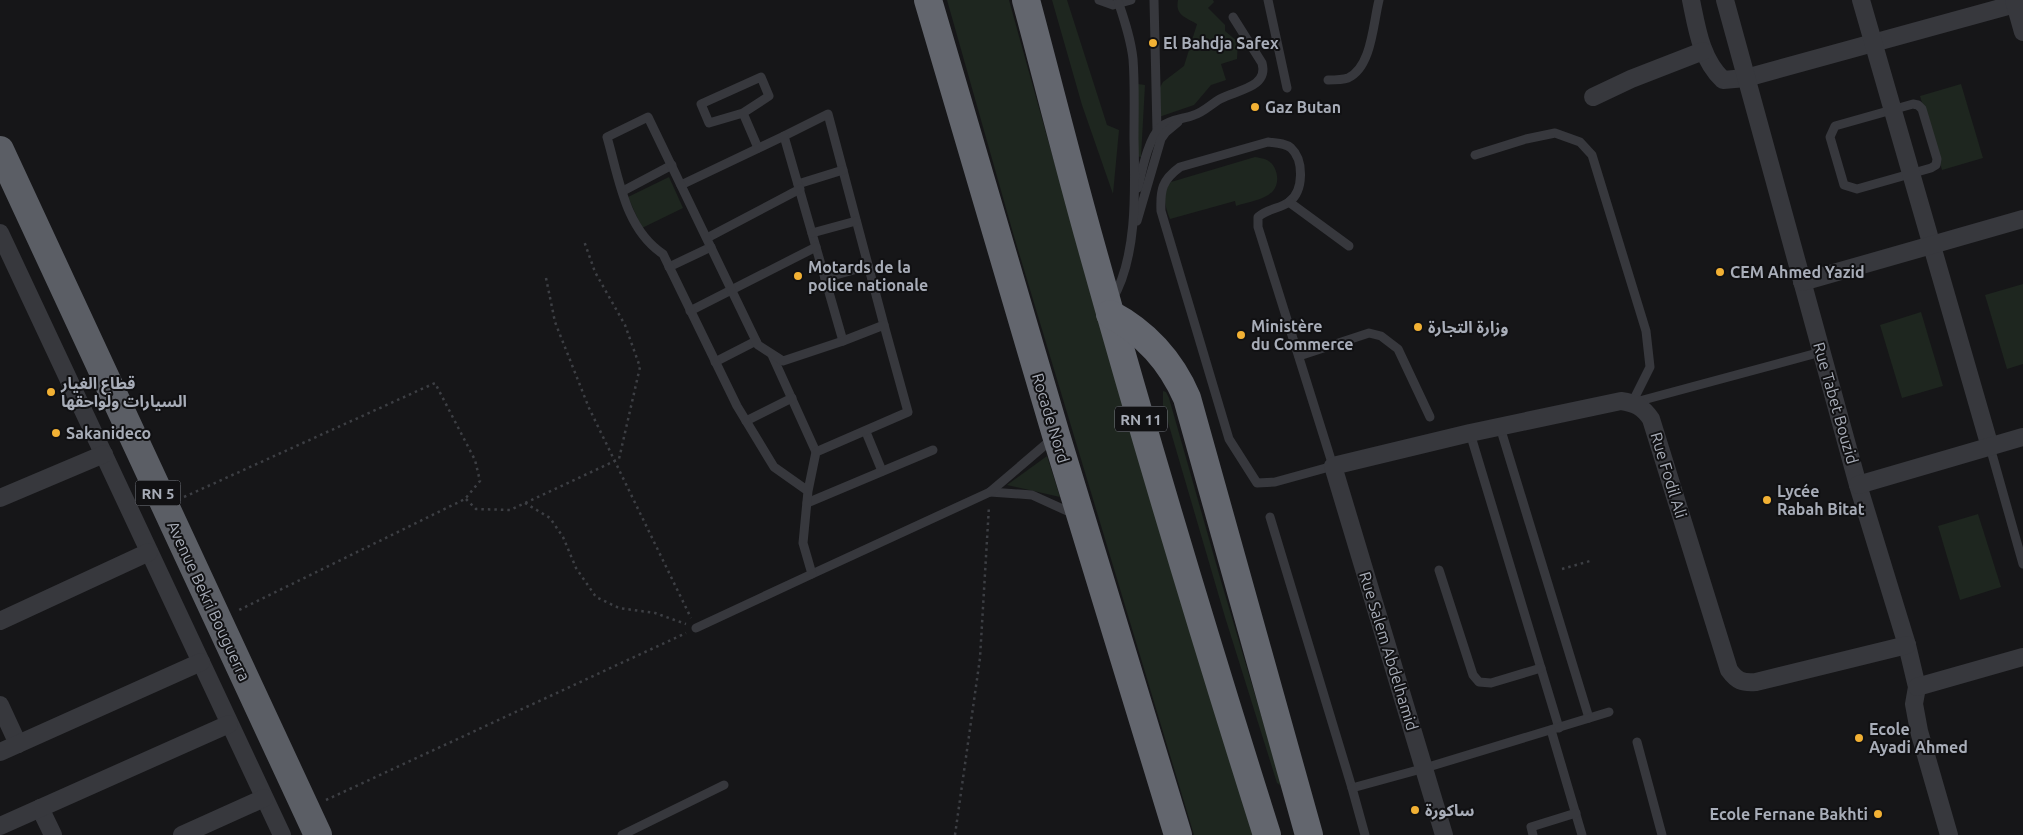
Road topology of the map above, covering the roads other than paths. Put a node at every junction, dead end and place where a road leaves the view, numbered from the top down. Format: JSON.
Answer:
{"nodes":[{"id":1,"x":928,"y":0,"type":"edge"},
{"id":2,"x":1026,"y":0,"type":"edge"},
{"id":3,"x":1099,"y":0,"type":"edge"},
{"id":4,"x":1131,"y":0,"type":"edge"},
{"id":5,"x":1154,"y":0,"type":"edge"},
{"id":6,"x":1268,"y":0,"type":"edge"},
{"id":7,"x":1379,"y":0,"type":"edge"},
{"id":8,"x":1691,"y":0,"type":"edge"},
{"id":9,"x":1725,"y":0,"type":"edge"},
{"id":10,"x":1861,"y":0,"type":"edge"},
{"id":11,"x":2014,"y":2,"type":"edge"},
{"id":12,"x":1119,"y":4,"type":"junction"},
{"id":13,"x":1233,"y":17,"type":"dead end"},
{"id":14,"x":2023,"y":32,"type":"edge"},
{"id":15,"x":1873,"y":43,"type":"junction"},
{"id":16,"x":1703,"y":51,"type":"junction"},
{"id":17,"x":1746,"y":78,"type":"junction"},
{"id":18,"x":1328,"y":80,"type":"dead end"},
{"id":19,"x":1287,"y":88,"type":"dead end"},
{"id":20,"x":1593,"y":97,"type":"dead end"},
{"id":21,"x":1893,"y":111,"type":"junction"},
{"id":22,"x":742,"y":113,"type":"junction"},
{"id":23,"x":1187,"y":118,"type":"junction"},
{"id":24,"x":1157,"y":131,"type":"junction"},
{"id":25,"x":784,"y":136,"type":"junction"},
{"id":26,"x":758,"y":148,"type":"junction"},
{"id":27,"x":0,"y":150,"type":"edge"},
{"id":28,"x":1475,"y":155,"type":"dead end"},
{"id":29,"x":672,"y":165,"type":"junction"},
{"id":30,"x":843,"y":170,"type":"junction"},
{"id":31,"x":1910,"y":173,"type":"junction"},
{"id":32,"x":681,"y":185,"type":"junction"},
{"id":33,"x":799,"y":186,"type":"junction"},
{"id":34,"x":0,"y":190,"type":"edge"},
{"id":35,"x":623,"y":191,"type":"junction"},
{"id":36,"x":1135,"y":200,"type":"junction"},
{"id":37,"x":1289,"y":202,"type":"junction"},
{"id":38,"x":2023,"y":219,"type":"edge"},
{"id":39,"x":856,"y":221,"type":"junction"},
{"id":40,"x":0,"y":232,"type":"edge"},
{"id":41,"x":812,"y":233,"type":"junction"},
{"id":42,"x":709,"y":243,"type":"junction"},
{"id":43,"x":1349,"y":246,"type":"dead end"},
{"id":44,"x":1931,"y":246,"type":"junction"},
{"id":45,"x":816,"y":247,"type":"junction"},
{"id":46,"x":1128,"y":250,"type":"junction"},
{"id":47,"x":868,"y":266,"type":"junction"},
{"id":48,"x":668,"y":267,"type":"junction"},
{"id":49,"x":825,"y":278,"type":"junction"},
{"id":50,"x":1802,"y":282,"type":"junction"},
{"id":51,"x":731,"y":290,"type":"junction"},
{"id":52,"x":1109,"y":310,"type":"junction"},
{"id":53,"x":690,"y":311,"type":"junction"},
{"id":54,"x":884,"y":325,"type":"junction"},
{"id":55,"x":756,"y":341,"type":"junction"},
{"id":56,"x":843,"y":341,"type":"junction"},
{"id":57,"x":1821,"y":352,"type":"junction"},
{"id":58,"x":772,"y":355,"type":"junction"},
{"id":59,"x":1298,"y":356,"type":"junction"},
{"id":60,"x":715,"y":362,"type":"junction"},
{"id":61,"x":792,"y":398,"type":"junction"},
{"id":62,"x":1632,"y":403,"type":"junction"},
{"id":63,"x":1430,"y":417,"type":"dead end"},
{"id":64,"x":746,"y":421,"type":"junction"},
{"id":65,"x":1500,"y":427,"type":"junction"},
{"id":66,"x":866,"y":432,"type":"junction"},
{"id":67,"x":1470,"y":433,"type":"junction"},
{"id":68,"x":1056,"y":435,"type":"junction"},
{"id":69,"x":2023,"y":437,"type":"edge"},
{"id":70,"x":1990,"y":446,"type":"junction"},
{"id":71,"x":933,"y":450,"type":"dead end"},
{"id":72,"x":816,"y":452,"type":"junction"},
{"id":73,"x":104,"y":454,"type":"junction"},
{"id":74,"x":1333,"y":466,"type":"junction"},
{"id":75,"x":882,"y":471,"type":"junction"},
{"id":76,"x":1858,"y":486,"type":"junction"},
{"id":77,"x":808,"y":491,"type":"junction"},
{"id":78,"x":990,"y":492,"type":"junction"},
{"id":79,"x":0,"y":498,"type":"edge"},
{"id":80,"x":807,"y":503,"type":"junction"},
{"id":81,"x":1270,"y":517,"type":"dead end"},
{"id":82,"x":1082,"y":518,"type":"junction"},
{"id":83,"x":149,"y":552,"type":"junction"},
{"id":84,"x":2023,"y":564,"type":"edge"},
{"id":85,"x":1439,"y":570,"type":"dead end"},
{"id":86,"x":812,"y":574,"type":"junction"},
{"id":87,"x":0,"y":622,"type":"edge"},
{"id":88,"x":696,"y":628,"type":"road end"},
{"id":89,"x":1907,"y":645,"type":"junction"},
{"id":90,"x":2023,"y":657,"type":"edge"},
{"id":91,"x":201,"y":662,"type":"junction"},
{"id":92,"x":1541,"y":668,"type":"junction"},
{"id":93,"x":1917,"y":688,"type":"junction"},
{"id":94,"x":0,"y":705,"type":"edge"},
{"id":95,"x":1609,"y":712,"type":"dead end"},
{"id":96,"x":1589,"y":718,"type":"junction"},
{"id":97,"x":230,"y":724,"type":"junction"},
{"id":98,"x":1555,"y":729,"type":"junction"},
{"id":99,"x":1637,"y":742,"type":"dead end"},
{"id":100,"x":18,"y":744,"type":"junction"},
{"id":101,"x":0,"y":752,"type":"edge"},
{"id":102,"x":1288,"y":764,"type":"junction"},
{"id":103,"x":1425,"y":768,"type":"junction"},
{"id":104,"x":724,"y":785,"type":"dead end"},
{"id":105,"x":1352,"y":788,"type":"junction"},
{"id":106,"x":264,"y":798,"type":"junction"},
{"id":107,"x":40,"y":808,"type":"junction"},
{"id":108,"x":1576,"y":813,"type":"junction"},
{"id":109,"x":304,"y":822,"type":"edge"},
{"id":110,"x":0,"y":826,"type":"edge"},
{"id":111,"x":53,"y":835,"type":"edge"},
{"id":112,"x":182,"y":835,"type":"edge"},
{"id":113,"x":282,"y":835,"type":"edge"},
{"id":114,"x":318,"y":835,"type":"edge"},
{"id":115,"x":622,"y":835,"type":"edge"},
{"id":116,"x":1178,"y":835,"type":"edge"},
{"id":117,"x":1267,"y":835,"type":"edge"},
{"id":118,"x":1291,"y":835,"type":"edge"},
{"id":119,"x":1310,"y":835,"type":"edge"},
{"id":120,"x":1365,"y":835,"type":"edge"},
{"id":121,"x":1444,"y":835,"type":"edge"},
{"id":122,"x":1533,"y":835,"type":"edge"},
{"id":123,"x":1582,"y":835,"type":"edge"},
{"id":124,"x":1662,"y":835,"type":"edge"},
{"id":125,"x":1949,"y":835,"type":"edge"}],
"edges":[{"from":1,"to":68,"type":"highway","name":"Rocade Nord"},
{"from":2,"to":52,"type":"highway","number":"RN 11"},
{"from":3,"to":12,"type":"lane"},
{"from":4,"to":12,"type":"lane"},
{"from":5,"to":24,"type":"lane"},
{"from":6,"to":19,"type":"lane"},
{"from":7,"to":18,"type":"lane"},
{"from":8,"to":16,"type":"street"},
{"from":9,"to":17,"type":"street","name":"Rue Tabet Bouzid"},
{"from":10,"to":15,"type":"street"},
{"from":11,"to":14,"type":"street"},
{"from":11,"to":15,"type":"street"},
{"from":12,"to":36,"type":"lane"},
{"from":13,"to":23,"type":"lane"},
{"from":15,"to":17,"type":"street"},
{"from":15,"to":21,"type":"street"},
{"from":16,"to":17,"type":"street"},
{"from":16,"to":20,"type":"street"},
{"from":17,"to":50,"type":"street","name":"Rue Tabet Bouzid"},
{"from":21,"to":31,"type":"street"},
{"from":21,"to":31,"type":"lane"},
{"from":21,"to":31,"type":"lane"},
{"from":22,"to":22,"type":"lane"},
{"from":22,"to":26,"type":"lane"},
{"from":23,"to":24,"type":"lane"},
{"from":23,"to":46,"type":"lane"},
{"from":24,"to":36,"type":"lane"},
{"from":25,"to":26,"type":"lane"},
{"from":25,"to":30,"type":"lane"},
{"from":25,"to":33,"type":"lane"},
{"from":26,"to":32,"type":"lane"},
{"from":27,"to":109,"type":"highway","name":"Avenue Bekri Bouguerra","number":"RN 5"},
{"from":28,"to":62,"type":"lane"},
{"from":29,"to":32,"type":"lane"},
{"from":29,"to":35,"type":"lane"},
{"from":29,"to":35,"type":"lane"},
{"from":30,"to":33,"type":"lane"},
{"from":30,"to":39,"type":"lane"},
{"from":31,"to":44,"type":"street"},
{"from":32,"to":42,"type":"lane"},
{"from":33,"to":41,"type":"lane"},
{"from":33,"to":42,"type":"lane"},
{"from":34,"to":109,"type":"highway","name":"Avenue Bekri Bouguerra","number":"RN 5"},
{"from":35,"to":48,"type":"lane"},
{"from":36,"to":46,"type":"lane"},
{"from":37,"to":43,"type":"lane"},
{"from":37,"to":59,"type":"lane"},
{"from":37,"to":74,"type":"lane"},
{"from":38,"to":44,"type":"street"},
{"from":39,"to":41,"type":"lane"},
{"from":39,"to":47,"type":"lane"},
{"from":40,"to":73,"type":"street"},
{"from":41,"to":45,"type":"lane"},
{"from":42,"to":48,"type":"lane"},
{"from":42,"to":51,"type":"lane"},
{"from":44,"to":50,"type":"street"},
{"from":44,"to":70,"type":"street"},
{"from":45,"to":49,"type":"lane"},
{"from":45,"to":51,"type":"lane"},
{"from":46,"to":52,"type":"lane"},
{"from":47,"to":49,"type":"lane"},
{"from":47,"to":54,"type":"lane"},
{"from":48,"to":53,"type":"lane"},
{"from":49,"to":56,"type":"lane"},
{"from":50,"to":57,"type":"street","name":"Rue Tabet Bouzid"},
{"from":51,"to":53,"type":"lane"},
{"from":51,"to":55,"type":"lane"},
{"from":52,"to":102,"type":"highway"},
{"from":52,"to":117,"type":"highway","number":"RN 11"},
{"from":53,"to":60,"type":"lane"},
{"from":54,"to":56,"type":"lane"},
{"from":54,"to":66,"type":"lane"},
{"from":55,"to":58,"type":"lane"},
{"from":55,"to":60,"type":"lane"},
{"from":56,"to":58,"type":"lane"},
{"from":57,"to":62,"type":"lane"},
{"from":57,"to":76,"type":"street","name":"Rue Tabet Bouzid"},
{"from":58,"to":61,"type":"lane"},
{"from":59,"to":63,"type":"lane"},
{"from":59,"to":74,"type":"lane"},
{"from":60,"to":64,"type":"lane"},
{"from":61,"to":64,"type":"lane"},
{"from":61,"to":72,"type":"lane"},
{"from":62,"to":65,"type":"street"},
{"from":62,"to":89,"type":"street","name":"Rue Fodil Ali"},
{"from":64,"to":77,"type":"lane"},
{"from":65,"to":67,"type":"street"},
{"from":65,"to":96,"type":"lane"},
{"from":66,"to":72,"type":"lane"},
{"from":66,"to":75,"type":"lane"},
{"from":67,"to":74,"type":"street"},
{"from":67,"to":92,"type":"lane"},
{"from":68,"to":78,"type":"lane"},
{"from":68,"to":82,"type":"highway","name":"Rocade Nord"},
{"from":69,"to":70,"type":"street"},
{"from":70,"to":76,"type":"street"},
{"from":70,"to":84,"type":"lane"},
{"from":71,"to":75,"type":"lane"},
{"from":72,"to":77,"type":"lane"},
{"from":73,"to":79,"type":"street"},
{"from":73,"to":83,"type":"street"},
{"from":74,"to":103,"type":"street","name":"Rue Salem Abdelhamid"},
{"from":75,"to":80,"type":"lane"},
{"from":76,"to":89,"type":"street","name":"Rue Tabet Bouzid"},
{"from":77,"to":80,"type":"lane"},
{"from":78,"to":82,"type":"lane"},
{"from":78,"to":86,"type":"lane"},
{"from":80,"to":86,"type":"lane"},
{"from":81,"to":105,"type":"lane"},
{"from":82,"to":116,"type":"highway","name":"Rocade Nord"},
{"from":83,"to":87,"type":"street"},
{"from":83,"to":91,"type":"street"},
{"from":85,"to":92,"type":"lane"},
{"from":86,"to":88,"type":"lane"},
{"from":89,"to":93,"type":"street","name":"Rue Tabet Bouzid"},
{"from":90,"to":93,"type":"street"},
{"from":91,"to":97,"type":"street"},
{"from":91,"to":100,"type":"street"},
{"from":92,"to":98,"type":"lane"},
{"from":93,"to":125,"type":"street","name":"Rue Tabet Bouzid"},
{"from":94,"to":100,"type":"street"},
{"from":95,"to":96,"type":"lane"},
{"from":96,"to":98,"type":"lane"},
{"from":97,"to":106,"type":"street"},
{"from":97,"to":107,"type":"street"},
{"from":98,"to":103,"type":"lane"},
{"from":98,"to":108,"type":"lane"},
{"from":99,"to":124,"type":"lane"},
{"from":100,"to":101,"type":"street"},
{"from":102,"to":118,"type":"highway"},
{"from":102,"to":119,"type":"highway"},
{"from":103,"to":105,"type":"lane"},
{"from":103,"to":121,"type":"street","name":"Rue Salem Abdelhamid"},
{"from":104,"to":115,"type":"lane"},
{"from":105,"to":120,"type":"lane"},
{"from":106,"to":112,"type":"street"},
{"from":106,"to":113,"type":"street"},
{"from":107,"to":110,"type":"street"},
{"from":107,"to":111,"type":"street"},
{"from":108,"to":122,"type":"lane"},
{"from":108,"to":123,"type":"lane"},
{"from":109,"to":114,"type":"highway","name":"Avenue Bekri Bouguerra","number":"RN 5"}]}
